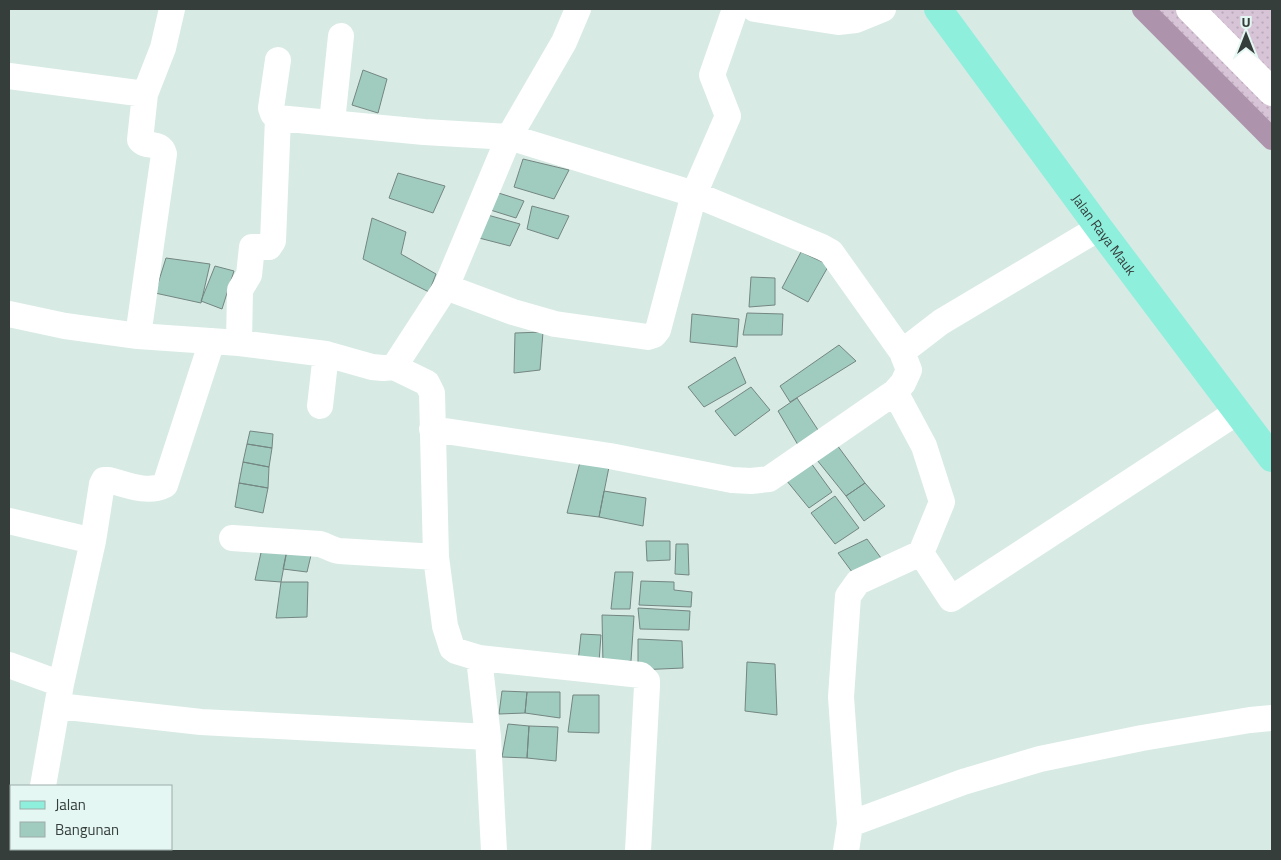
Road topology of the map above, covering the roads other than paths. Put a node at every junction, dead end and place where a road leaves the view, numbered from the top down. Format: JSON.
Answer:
{"nodes":[{"id":1,"x":172,"y":9,"type":"edge"},
{"id":2,"x":578,"y":9,"type":"edge"},
{"id":3,"x":735,"y":9,"type":"edge"},
{"id":4,"x":756,"y":9,"type":"edge"},
{"id":5,"x":883,"y":9,"type":"edge"},
{"id":6,"x":938,"y":9,"type":"edge"},
{"id":7,"x":1190,"y":9,"type":"edge"},
{"id":8,"x":341,"y":36,"type":"dead end"},
{"id":9,"x":278,"y":60,"type":"dead end"},
{"id":10,"x":9,"y":76,"type":"edge"},
{"id":11,"x":1272,"y":92,"type":"edge"},
{"id":12,"x":145,"y":94,"type":"junction"},
{"id":13,"x":278,"y":118,"type":"junction"},
{"id":14,"x":332,"y":122,"type":"junction"},
{"id":15,"x":509,"y":137,"type":"junction"},
{"id":16,"x":694,"y":194,"type":"junction"},
{"id":17,"x":1099,"y":228,"type":"junction"},
{"id":18,"x":446,"y":287,"type":"junction"},
{"id":19,"x":9,"y":314,"type":"edge"},
{"id":20,"x":138,"y":336,"type":"junction"},
{"id":21,"x":212,"y":342,"type":"junction"},
{"id":22,"x":239,"y":343,"type":"junction"},
{"id":23,"x":902,"y":352,"type":"junction"},
{"id":24,"x":326,"y":354,"type":"junction"},
{"id":25,"x":394,"y":367,"type":"junction"},
{"id":26,"x":895,"y":392,"type":"junction"},
{"id":27,"x":320,"y":406,"type":"dead end"},
{"id":28,"x":1237,"y":412,"type":"junction"},
{"id":29,"x":432,"y":429,"type":"junction"},
{"id":30,"x":1272,"y":458,"type":"edge"},
{"id":31,"x":9,"y":521,"type":"edge"},
{"id":32,"x":232,"y":538,"type":"dead end"},
{"id":33,"x":92,"y":541,"type":"junction"},
{"id":34,"x":921,"y":553,"type":"junction"},
{"id":35,"x":436,"y":557,"type":"junction"},
{"id":36,"x":479,"y":658,"type":"junction"},
{"id":37,"x":9,"y":665,"type":"edge"},
{"id":38,"x":59,"y":695,"type":"junction"},
{"id":39,"x":1272,"y":718,"type":"edge"},
{"id":40,"x":488,"y":737,"type":"junction"},
{"id":41,"x":43,"y":785,"type":"edge"},
{"id":42,"x":850,"y":824,"type":"junction"},
{"id":43,"x":494,"y":851,"type":"edge"},
{"id":44,"x":638,"y":851,"type":"edge"},
{"id":45,"x":846,"y":851,"type":"edge"}],
"edges":[{"from":1,"to":12,"type":"street"},
{"from":2,"to":15,"type":"street"},
{"from":3,"to":16,"type":"street"},
{"from":4,"to":5,"type":"street"},
{"from":6,"to":17,"type":"main road","name":"Jalan Raya Mauk"},
{"from":7,"to":11,"type":"street"},
{"from":8,"to":14,"type":"street"},
{"from":9,"to":13,"type":"street"},
{"from":10,"to":12,"type":"street"},
{"from":12,"to":20,"type":"street"},
{"from":13,"to":14,"type":"street"},
{"from":13,"to":22,"type":"street"},
{"from":14,"to":15,"type":"street"},
{"from":15,"to":16,"type":"street"},
{"from":15,"to":18,"type":"street"},
{"from":16,"to":18,"type":"street"},
{"from":16,"to":23,"type":"street"},
{"from":17,"to":23,"type":"street"},
{"from":17,"to":28,"type":"main road","name":"Jalan Raya Mauk"},
{"from":18,"to":25,"type":"street"},
{"from":19,"to":20,"type":"street"},
{"from":20,"to":21,"type":"street"},
{"from":21,"to":22,"type":"street"},
{"from":21,"to":33,"type":"street"},
{"from":22,"to":24,"type":"street"},
{"from":23,"to":26,"type":"street"},
{"from":24,"to":25,"type":"street"},
{"from":24,"to":27,"type":"street"},
{"from":25,"to":29,"type":"street"},
{"from":26,"to":29,"type":"street"},
{"from":26,"to":34,"type":"street"},
{"from":28,"to":30,"type":"main road","name":"Jalan Raya Mauk"},
{"from":28,"to":34,"type":"street"},
{"from":29,"to":35,"type":"street"},
{"from":31,"to":33,"type":"street"},
{"from":32,"to":35,"type":"street"},
{"from":33,"to":38,"type":"street"},
{"from":34,"to":42,"type":"street"},
{"from":35,"to":36,"type":"street"},
{"from":36,"to":40,"type":"street"},
{"from":36,"to":44,"type":"street"},
{"from":37,"to":38,"type":"street"},
{"from":38,"to":40,"type":"street"},
{"from":38,"to":41,"type":"street"},
{"from":39,"to":42,"type":"street"},
{"from":40,"to":43,"type":"street"},
{"from":42,"to":45,"type":"street"}]}
